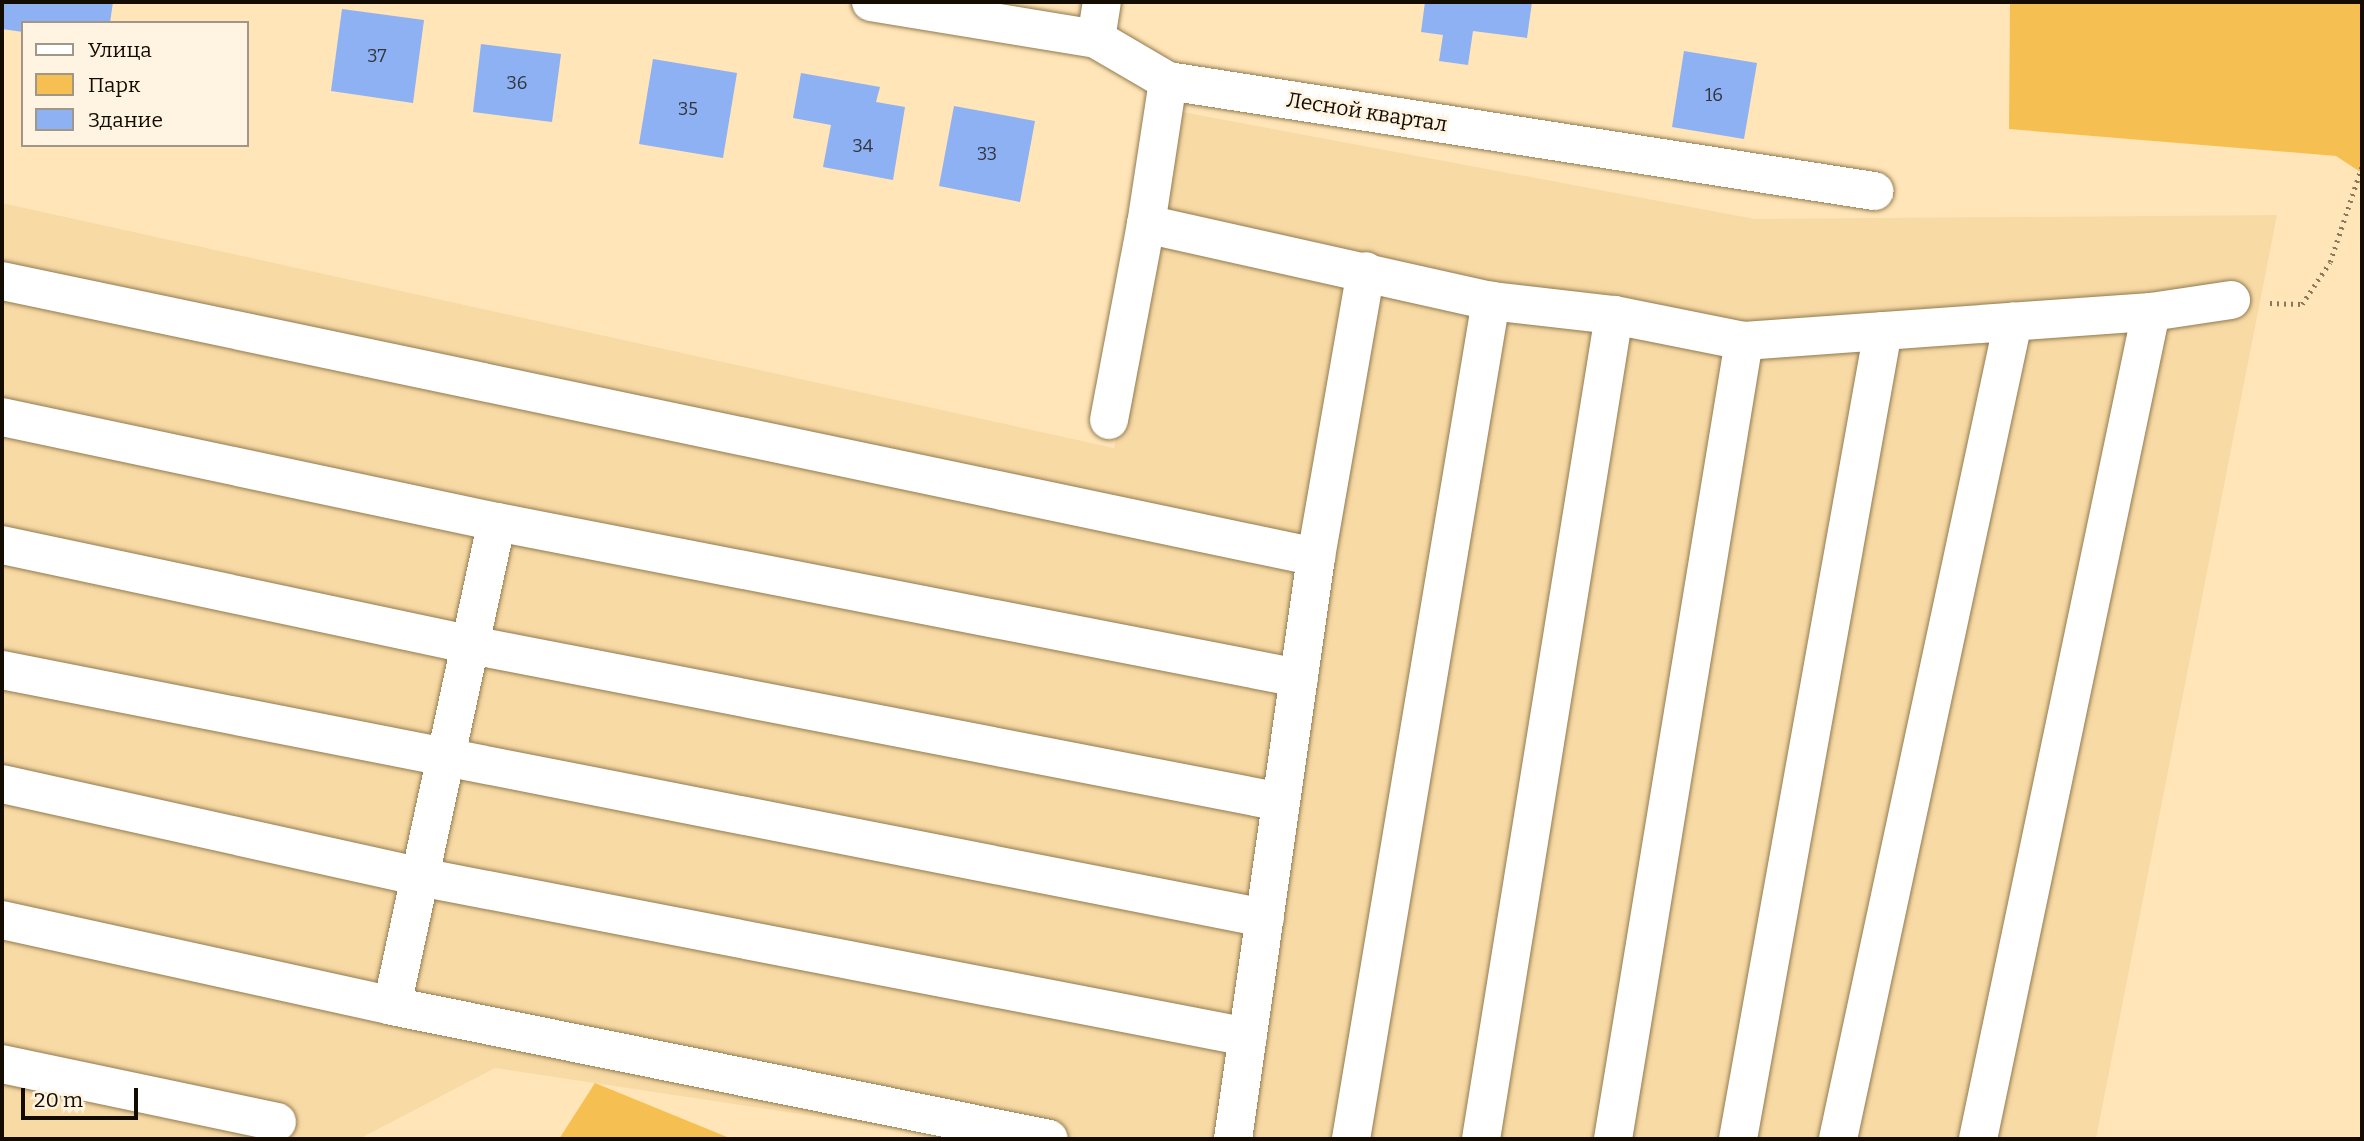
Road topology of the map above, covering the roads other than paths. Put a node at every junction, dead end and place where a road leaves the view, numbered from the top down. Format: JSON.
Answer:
{"nodes":[{"id":1,"x":871,"y":2,"type":"edge"},
{"id":2,"x":1102,"y":2,"type":"edge"},
{"id":3,"x":1096,"y":39,"type":"junction"},
{"id":4,"x":1168,"y":81,"type":"junction"},
{"id":5,"x":1874,"y":191,"type":"dead end"},
{"id":6,"x":1146,"y":224,"type":"junction"},
{"id":7,"x":1366,"y":271,"type":"junction"},
{"id":8,"x":2,"y":281,"type":"edge"},
{"id":9,"x":2231,"y":300,"type":"road end"},
{"id":10,"x":1491,"y":301,"type":"junction"},
{"id":11,"x":2151,"y":312,"type":"junction"},
{"id":12,"x":1614,"y":315,"type":"junction"},
{"id":13,"x":2013,"y":322,"type":"junction"},
{"id":14,"x":1883,"y":331,"type":"junction"},
{"id":15,"x":1744,"y":341,"type":"junction"},
{"id":16,"x":2,"y":417,"type":"edge"},
{"id":17,"x":1109,"y":420,"type":"dead end"},
{"id":18,"x":497,"y":522,"type":"junction"},
{"id":19,"x":2,"y":545,"type":"edge"},
{"id":20,"x":1316,"y":556,"type":"junction"},
{"id":21,"x":471,"y":645,"type":"junction"},
{"id":22,"x":2,"y":670,"type":"edge"},
{"id":23,"x":1299,"y":678,"type":"junction"},
{"id":24,"x":446,"y":759,"type":"junction"},
{"id":25,"x":2,"y":785,"type":"edge"},
{"id":26,"x":1282,"y":802,"type":"junction"},
{"id":27,"x":420,"y":877,"type":"junction"},
{"id":28,"x":1265,"y":918,"type":"junction"},
{"id":29,"x":2,"y":920,"type":"edge"},
{"id":30,"x":392,"y":1006,"type":"junction"},
{"id":31,"x":1248,"y":1037,"type":"junction"},
{"id":32,"x":2,"y":1063,"type":"edge"},
{"id":33,"x":254,"y":1139,"type":"edge"},
{"id":34,"x":1049,"y":1139,"type":"edge"},
{"id":35,"x":1233,"y":1139,"type":"edge"},
{"id":36,"x":1351,"y":1139,"type":"edge"},
{"id":37,"x":1481,"y":1139,"type":"edge"},
{"id":38,"x":1613,"y":1139,"type":"edge"},
{"id":39,"x":1738,"y":1139,"type":"edge"},
{"id":40,"x":1838,"y":1139,"type":"edge"},
{"id":41,"x":1978,"y":1139,"type":"edge"}],
"edges":[{"from":1,"to":3,"type":"street","name":"Лесной квартал"},
{"from":2,"to":3,"type":"street"},
{"from":3,"to":4,"type":"street","name":"Лесной квартал"},
{"from":4,"to":5,"type":"street","name":"Лесной квартал"},
{"from":4,"to":6,"type":"street"},
{"from":6,"to":7,"type":"street"},
{"from":6,"to":17,"type":"street"},
{"from":7,"to":10,"type":"street"},
{"from":7,"to":20,"type":"street"},
{"from":8,"to":20,"type":"street"},
{"from":9,"to":11,"type":"street"},
{"from":10,"to":12,"type":"street"},
{"from":10,"to":36,"type":"street"},
{"from":11,"to":13,"type":"street"},
{"from":11,"to":41,"type":"street"},
{"from":12,"to":15,"type":"street"},
{"from":12,"to":37,"type":"street"},
{"from":13,"to":14,"type":"street"},
{"from":13,"to":40,"type":"street"},
{"from":14,"to":15,"type":"street"},
{"from":14,"to":39,"type":"street"},
{"from":15,"to":38,"type":"street"},
{"from":16,"to":18,"type":"street"},
{"from":18,"to":21,"type":"street"},
{"from":18,"to":23,"type":"street"},
{"from":19,"to":21,"type":"street"},
{"from":20,"to":23,"type":"street"},
{"from":21,"to":24,"type":"street"},
{"from":21,"to":26,"type":"street"},
{"from":22,"to":24,"type":"street"},
{"from":23,"to":26,"type":"street"},
{"from":24,"to":27,"type":"street"},
{"from":24,"to":28,"type":"street"},
{"from":25,"to":27,"type":"street"},
{"from":26,"to":28,"type":"street"},
{"from":27,"to":30,"type":"street"},
{"from":27,"to":31,"type":"street"},
{"from":28,"to":31,"type":"street"},
{"from":29,"to":30,"type":"street"},
{"from":30,"to":34,"type":"street"},
{"from":31,"to":35,"type":"street"},
{"from":32,"to":33,"type":"street"}]}
